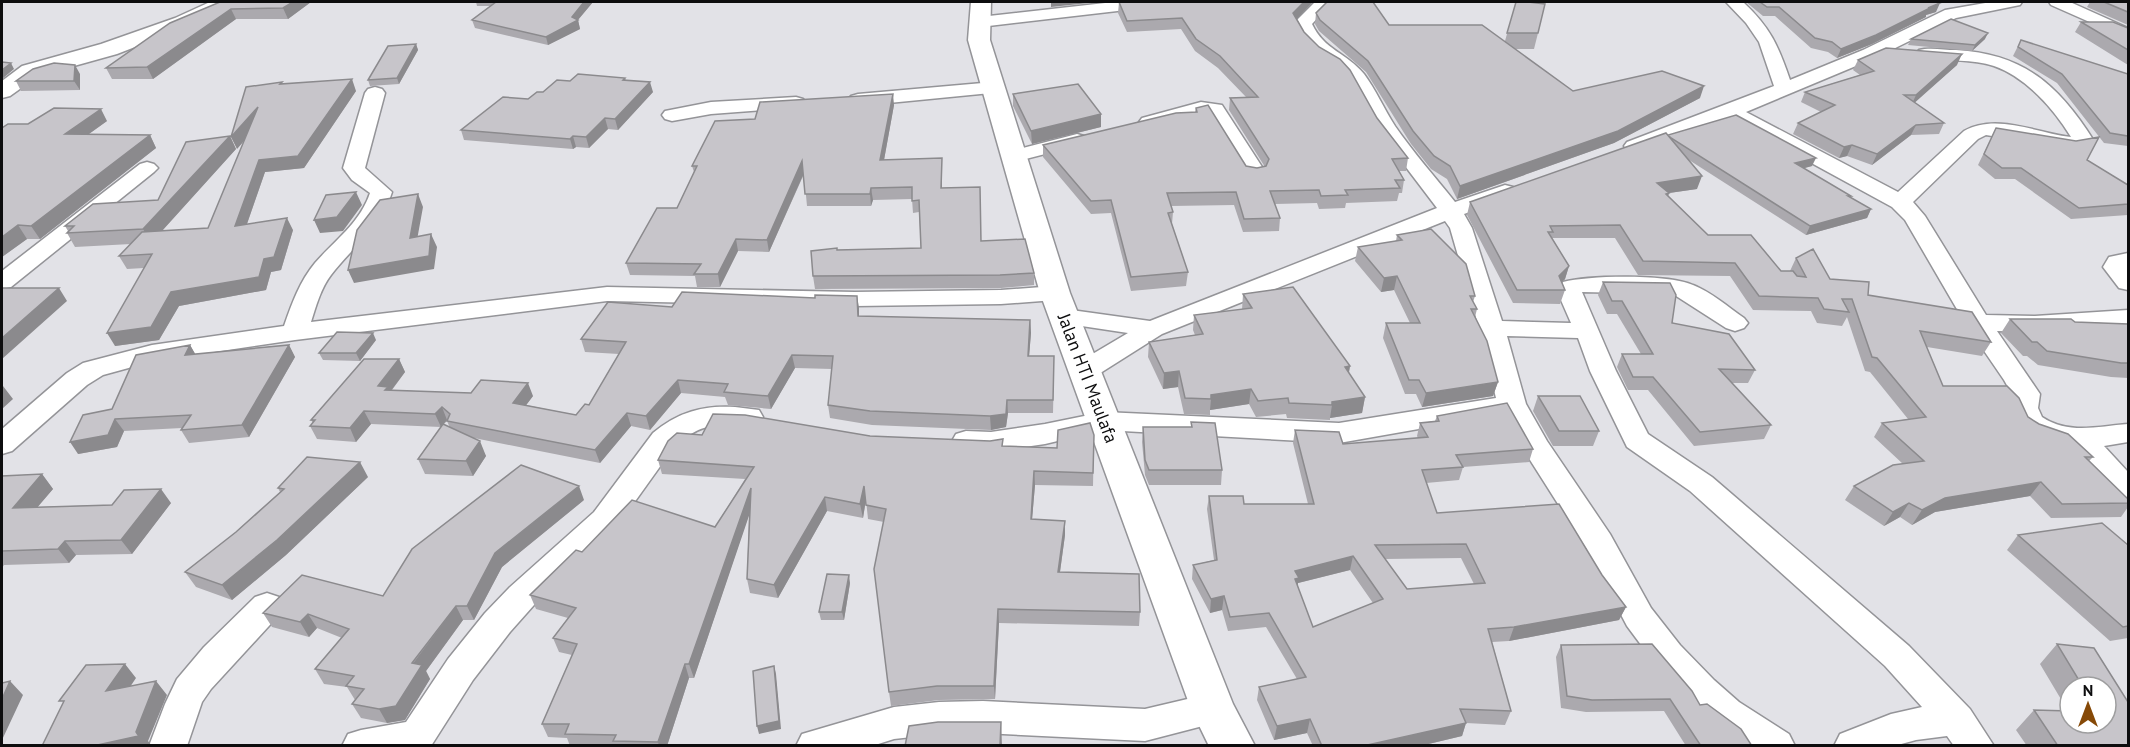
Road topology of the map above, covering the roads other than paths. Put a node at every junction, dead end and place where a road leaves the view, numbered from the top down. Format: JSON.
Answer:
{"nodes":[{"id":1,"x":226,"y":2,"type":"edge"},
{"id":2,"x":1152,"y":2,"type":"edge"},
{"id":3,"x":1324,"y":2,"type":"edge"},
{"id":4,"x":1734,"y":2,"type":"edge"},
{"id":5,"x":2014,"y":2,"type":"edge"},
{"id":6,"x":2057,"y":2,"type":"edge"},
{"id":7,"x":981,"y":12,"type":"edge"},
{"id":8,"x":2128,"y":34,"type":"edge"},
{"id":9,"x":1879,"y":50,"type":"junction"},
{"id":10,"x":5,"y":85,"type":"edge"},
{"id":11,"x":994,"y":88,"type":"junction"},
{"id":12,"x":1784,"y":89,"type":"junction"},
{"id":13,"x":375,"y":93,"type":"dead end"},
{"id":14,"x":838,"y":101,"type":"edge"},
{"id":15,"x":815,"y":102,"type":"edge"},
{"id":16,"x":1730,"y":111,"type":"junction"},
{"id":17,"x":672,"y":115,"type":"dead end"},
{"id":18,"x":1125,"y":128,"type":"edge"},
{"id":19,"x":1092,"y":136,"type":"edge"},
{"id":20,"x":1618,"y":151,"type":"edge"},
{"id":21,"x":1014,"y":156,"type":"junction"},
{"id":22,"x":147,"y":168,"type":"dead end"},
{"id":23,"x":1255,"y":173,"type":"edge"},
{"id":24,"x":1528,"y":183,"type":"edge"},
{"id":25,"x":1900,"y":202,"type":"junction"},
{"id":26,"x":1450,"y":210,"type":"junction"},
{"id":27,"x":2128,"y":260,"type":"edge"},
{"id":28,"x":2,"y":282,"type":"edge"},
{"id":29,"x":2128,"y":284,"type":"edge"},
{"id":30,"x":1059,"y":305,"type":"junction"},
{"id":31,"x":2128,"y":317,"type":"edge"},
{"id":32,"x":1736,"y":323,"type":"dead end"},
{"id":33,"x":1978,"y":323,"type":"junction"},
{"id":34,"x":1492,"y":328,"type":"junction"},
{"id":35,"x":1152,"y":329,"type":"junction"},
{"id":36,"x":1588,"y":331,"type":"junction"},
{"id":37,"x":295,"y":332,"type":"junction"},
{"id":38,"x":1084,"y":371,"type":"junction"},
{"id":39,"x":1512,"y":404,"type":"junction"},
{"id":40,"x":771,"y":421,"type":"edge"},
{"id":41,"x":1104,"y":421,"type":"junction"},
{"id":42,"x":2128,"y":433,"type":"edge"},
{"id":43,"x":2081,"y":439,"type":"junction"},
{"id":44,"x":944,"y":441,"type":"edge"},
{"id":45,"x":2,"y":444,"type":"edge"},
{"id":46,"x":2128,"y":490,"type":"edge"},
{"id":47,"x":267,"y":606,"type":"edge"},
{"id":48,"x":1213,"y":709,"type":"junction"},
{"id":49,"x":1966,"y":733,"type":"edge"},
{"id":50,"x":426,"y":741,"type":"edge"},
{"id":51,"x":168,"y":746,"type":"edge"},
{"id":52,"x":361,"y":746,"type":"edge"},
{"id":53,"x":815,"y":746,"type":"edge"},
{"id":54,"x":1232,"y":746,"type":"edge"},
{"id":55,"x":1776,"y":746,"type":"edge"},
{"id":56,"x":1853,"y":746,"type":"edge"}],
"edges":[{"from":1,"to":10,"type":"street"},
{"from":2,"to":7,"type":"street"},
{"from":3,"to":26,"type":"street"},
{"from":4,"to":12,"type":"street"},
{"from":5,"to":9,"type":"street"},
{"from":6,"to":8,"type":"street"},
{"from":7,"to":11,"type":"street","name":"Jalan HTI Maulafa"},
{"from":9,"to":12,"type":"street"},
{"from":9,"to":25,"type":"street"},
{"from":11,"to":14,"type":"street"},
{"from":11,"to":21,"type":"street","name":"Jalan HTI Maulafa"},
{"from":12,"to":16,"type":"street"},
{"from":13,"to":37,"type":"street"},
{"from":15,"to":17,"type":"street"},
{"from":16,"to":20,"type":"street"},
{"from":16,"to":25,"type":"street"},
{"from":18,"to":23,"type":"street"},
{"from":19,"to":21,"type":"street"},
{"from":21,"to":30,"type":"street","name":"Jalan HTI Maulafa"},
{"from":22,"to":28,"type":"street"},
{"from":24,"to":26,"type":"street"},
{"from":25,"to":33,"type":"street"},
{"from":26,"to":34,"type":"street"},
{"from":26,"to":35,"type":"street"},
{"from":27,"to":29,"type":"street"},
{"from":30,"to":35,"type":"street"},
{"from":30,"to":37,"type":"street"},
{"from":30,"to":38,"type":"street","name":"Jalan HTI Maulafa"},
{"from":31,"to":33,"type":"street"},
{"from":32,"to":36,"type":"street"},
{"from":33,"to":43,"type":"street"},
{"from":34,"to":36,"type":"street"},
{"from":34,"to":39,"type":"street"},
{"from":35,"to":38,"type":"street"},
{"from":36,"to":49,"type":"street"},
{"from":37,"to":45,"type":"street"},
{"from":38,"to":41,"type":"street","name":"Jalan HTI Maulafa"},
{"from":39,"to":41,"type":"street"},
{"from":39,"to":55,"type":"street"},
{"from":40,"to":50,"type":"street"},
{"from":41,"to":44,"type":"street"},
{"from":41,"to":48,"type":"street","name":"Jalan HTI Maulafa"},
{"from":42,"to":43,"type":"street"},
{"from":43,"to":46,"type":"street"},
{"from":47,"to":51,"type":"street"},
{"from":48,"to":53,"type":"street"},
{"from":48,"to":54,"type":"street","name":"Jalan HTI Maulafa"},
{"from":49,"to":56,"type":"street"},
{"from":50,"to":52,"type":"street"}]}
